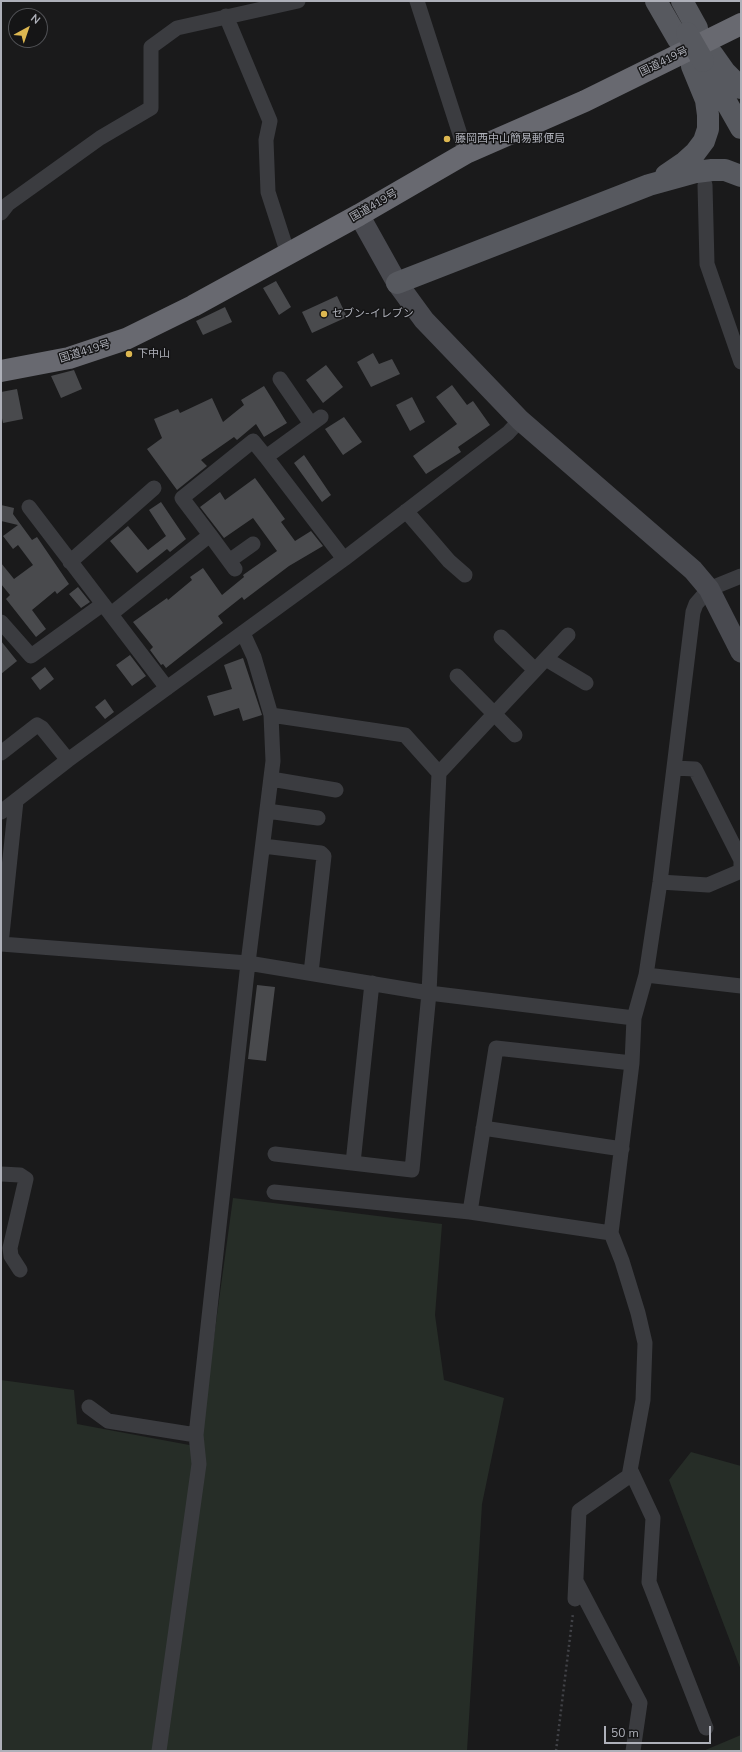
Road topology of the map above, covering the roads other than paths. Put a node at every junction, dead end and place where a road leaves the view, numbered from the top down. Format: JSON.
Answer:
{"nodes":[{"id":1,"x":298,"y":1,"type":"edge"},
{"id":2,"x":417,"y":1,"type":"edge"},
{"id":3,"x":656,"y":1,"type":"edge"},
{"id":4,"x":665,"y":1,"type":"edge"},
{"id":5,"x":670,"y":1,"type":"edge"},
{"id":6,"x":682,"y":1,"type":"edge"},
{"id":7,"x":226,"y":16,"type":"junction"},
{"id":8,"x":741,"y":24,"type":"edge"},
{"id":9,"x":687,"y":33,"type":"junction"},
{"id":10,"x":703,"y":61,"type":"junction"},
{"id":11,"x":741,"y":88,"type":"edge"},
{"id":12,"x":741,"y":128,"type":"edge"},
{"id":13,"x":466,"y":153,"type":"junction"},
{"id":14,"x":741,"y":176,"type":"edge"},
{"id":15,"x":649,"y":185,"type":"junction"},
{"id":16,"x":705,"y":185,"type":"dead end"},
{"id":17,"x":3,"y":206,"type":"edge"},
{"id":18,"x":359,"y":215,"type":"junction"},
{"id":19,"x":288,"y":254,"type":"junction"},
{"id":20,"x":397,"y":283,"type":"junction"},
{"id":21,"x":741,"y":362,"type":"edge"},
{"id":22,"x":1,"y":371,"type":"edge"},
{"id":23,"x":280,"y":379,"type":"dead end"},
{"id":24,"x":520,"y":420,"type":"junction"},
{"id":25,"x":266,"y":457,"type":"junction"},
{"id":26,"x":154,"y":488,"type":"dead end"},
{"id":27,"x":29,"y":507,"type":"dead end"},
{"id":28,"x":406,"y":511,"type":"junction"},
{"id":29,"x":210,"y":535,"type":"junction"},
{"id":30,"x":253,"y":544,"type":"dead end"},
{"id":31,"x":344,"y":559,"type":"junction"},
{"id":32,"x":70,"y":562,"type":"junction"},
{"id":33,"x":465,"y":575,"type":"dead end"},
{"id":34,"x":741,"y":576,"type":"edge"},
{"id":35,"x":709,"y":589,"type":"junction"},
{"id":36,"x":107,"y":609,"type":"junction"},
{"id":37,"x":1,"y":622,"type":"edge"},
{"id":38,"x":243,"y":633,"type":"junction"},
{"id":39,"x":568,"y":635,"type":"dead end"},
{"id":40,"x":501,"y":637,"type":"dead end"},
{"id":41,"x":741,"y":652,"type":"edge"},
{"id":42,"x":540,"y":664,"type":"junction"},
{"id":43,"x":457,"y":676,"type":"dead end"},
{"id":44,"x":586,"y":683,"type":"dead end"},
{"id":45,"x":167,"y":688,"type":"junction"},
{"id":46,"x":494,"y":714,"type":"junction"},
{"id":47,"x":271,"y":715,"type":"junction"},
{"id":48,"x":515,"y":735,"type":"dead end"},
{"id":49,"x":1,"y":753,"type":"edge"},
{"id":50,"x":68,"y":760,"type":"junction"},
{"id":51,"x":674,"y":768,"type":"junction"},
{"id":52,"x":439,"y":773,"type":"junction"},
{"id":53,"x":271,"y":779,"type":"junction"},
{"id":54,"x":336,"y":790,"type":"dead end"},
{"id":55,"x":16,"y":801,"type":"junction"},
{"id":56,"x":267,"y":811,"type":"junction"},
{"id":57,"x":1,"y":812,"type":"edge"},
{"id":58,"x":318,"y":818,"type":"dead end"},
{"id":59,"x":263,"y":846,"type":"junction"},
{"id":60,"x":741,"y":866,"type":"edge"},
{"id":61,"x":741,"y":871,"type":"edge"},
{"id":62,"x":660,"y":882,"type":"junction"},
{"id":63,"x":248,"y":963,"type":"junction"},
{"id":64,"x":311,"y":973,"type":"junction"},
{"id":65,"x":646,"y":975,"type":"junction"},
{"id":66,"x":372,"y":983,"type":"junction"},
{"id":67,"x":741,"y":986,"type":"edge"},
{"id":68,"x":429,"y":993,"type":"junction"},
{"id":69,"x":634,"y":1018,"type":"junction"},
{"id":70,"x":632,"y":1063,"type":"junction"},
{"id":71,"x":483,"y":1128,"type":"junction"},
{"id":72,"x":622,"y":1149,"type":"junction"},
{"id":73,"x":275,"y":1154,"type":"dead end"},
{"id":74,"x":353,"y":1163,"type":"junction"},
{"id":75,"x":1,"y":1174,"type":"edge"},
{"id":76,"x":274,"y":1192,"type":"dead end"},
{"id":77,"x":470,"y":1212,"type":"junction"},
{"id":78,"x":612,"y":1233,"type":"junction"},
{"id":79,"x":20,"y":1270,"type":"dead end"},
{"id":80,"x":89,"y":1407,"type":"dead end"},
{"id":81,"x":196,"y":1435,"type":"junction"},
{"id":82,"x":631,"y":1472,"type":"junction"},
{"id":83,"x":576,"y":1580,"type":"junction"},
{"id":84,"x":575,"y":1599,"type":"road end"},
{"id":85,"x":706,"y":1728,"type":"dead end"},
{"id":86,"x":159,"y":1751,"type":"edge"},
{"id":87,"x":633,"y":1751,"type":"edge"}],
"edges":[{"from":1,"to":7,"type":"street"},
{"from":2,"to":13,"type":"street"},
{"from":3,"to":9,"type":"main road"},
{"from":4,"to":9,"type":"main road"},
{"from":5,"to":9,"type":"main road"},
{"from":6,"to":9,"type":"main road"},
{"from":7,"to":17,"type":"street"},
{"from":7,"to":19,"type":"street"},
{"from":8,"to":13,"type":"highway","name":"国道419号"},
{"from":9,"to":10,"type":"main road"},
{"from":10,"to":11,"type":"main road"},
{"from":10,"to":12,"type":"main road"},
{"from":10,"to":15,"type":"main road"},
{"from":13,"to":18,"type":"highway","name":"国道419号"},
{"from":14,"to":15,"type":"main road"},
{"from":15,"to":20,"type":"main road"},
{"from":16,"to":21,"type":"street"},
{"from":18,"to":19,"type":"highway","name":"国道419号"},
{"from":18,"to":20,"type":"street"},
{"from":19,"to":22,"type":"highway","name":"国道419号"},
{"from":20,"to":24,"type":"street"},
{"from":23,"to":25,"type":"street"},
{"from":24,"to":28,"type":"street"},
{"from":24,"to":35,"type":"street"},
{"from":25,"to":29,"type":"street"},
{"from":25,"to":31,"type":"street"},
{"from":26,"to":32,"type":"street"},
{"from":27,"to":32,"type":"street"},
{"from":28,"to":31,"type":"street"},
{"from":28,"to":33,"type":"street"},
{"from":29,"to":30,"type":"street"},
{"from":29,"to":36,"type":"street"},
{"from":31,"to":38,"type":"street"},
{"from":32,"to":36,"type":"street"},
{"from":34,"to":35,"type":"street"},
{"from":35,"to":41,"type":"street"},
{"from":35,"to":51,"type":"street"},
{"from":36,"to":37,"type":"street"},
{"from":36,"to":45,"type":"street"},
{"from":38,"to":45,"type":"street"},
{"from":38,"to":47,"type":"street"},
{"from":39,"to":42,"type":"street"},
{"from":40,"to":42,"type":"street"},
{"from":42,"to":44,"type":"street"},
{"from":42,"to":46,"type":"street"},
{"from":43,"to":46,"type":"street"},
{"from":45,"to":50,"type":"street"},
{"from":46,"to":48,"type":"street"},
{"from":46,"to":52,"type":"street"},
{"from":47,"to":52,"type":"street"},
{"from":47,"to":53,"type":"street"},
{"from":49,"to":50,"type":"street"},
{"from":50,"to":55,"type":"street"},
{"from":51,"to":60,"type":"street"},
{"from":51,"to":62,"type":"street"},
{"from":52,"to":68,"type":"street"},
{"from":53,"to":54,"type":"street"},
{"from":53,"to":56,"type":"street"},
{"from":55,"to":57,"type":"street"},
{"from":55,"to":63,"type":"street"},
{"from":56,"to":58,"type":"street"},
{"from":56,"to":59,"type":"street"},
{"from":59,"to":63,"type":"street"},
{"from":59,"to":64,"type":"street"},
{"from":61,"to":62,"type":"street"},
{"from":62,"to":65,"type":"street"},
{"from":63,"to":64,"type":"street"},
{"from":63,"to":81,"type":"street"},
{"from":64,"to":66,"type":"street"},
{"from":65,"to":67,"type":"street"},
{"from":65,"to":69,"type":"street"},
{"from":66,"to":68,"type":"street"},
{"from":66,"to":74,"type":"street"},
{"from":68,"to":69,"type":"street"},
{"from":68,"to":74,"type":"street"},
{"from":69,"to":70,"type":"street"},
{"from":70,"to":71,"type":"street"},
{"from":70,"to":72,"type":"street"},
{"from":71,"to":72,"type":"street"},
{"from":71,"to":77,"type":"street"},
{"from":72,"to":78,"type":"street"},
{"from":73,"to":74,"type":"street"},
{"from":75,"to":79,"type":"street"},
{"from":76,"to":77,"type":"street"},
{"from":77,"to":78,"type":"street"},
{"from":78,"to":82,"type":"street"},
{"from":80,"to":81,"type":"street"},
{"from":81,"to":86,"type":"street"},
{"from":82,"to":83,"type":"street"},
{"from":82,"to":85,"type":"street"},
{"from":83,"to":84,"type":"street"},
{"from":83,"to":87,"type":"street"}]}
